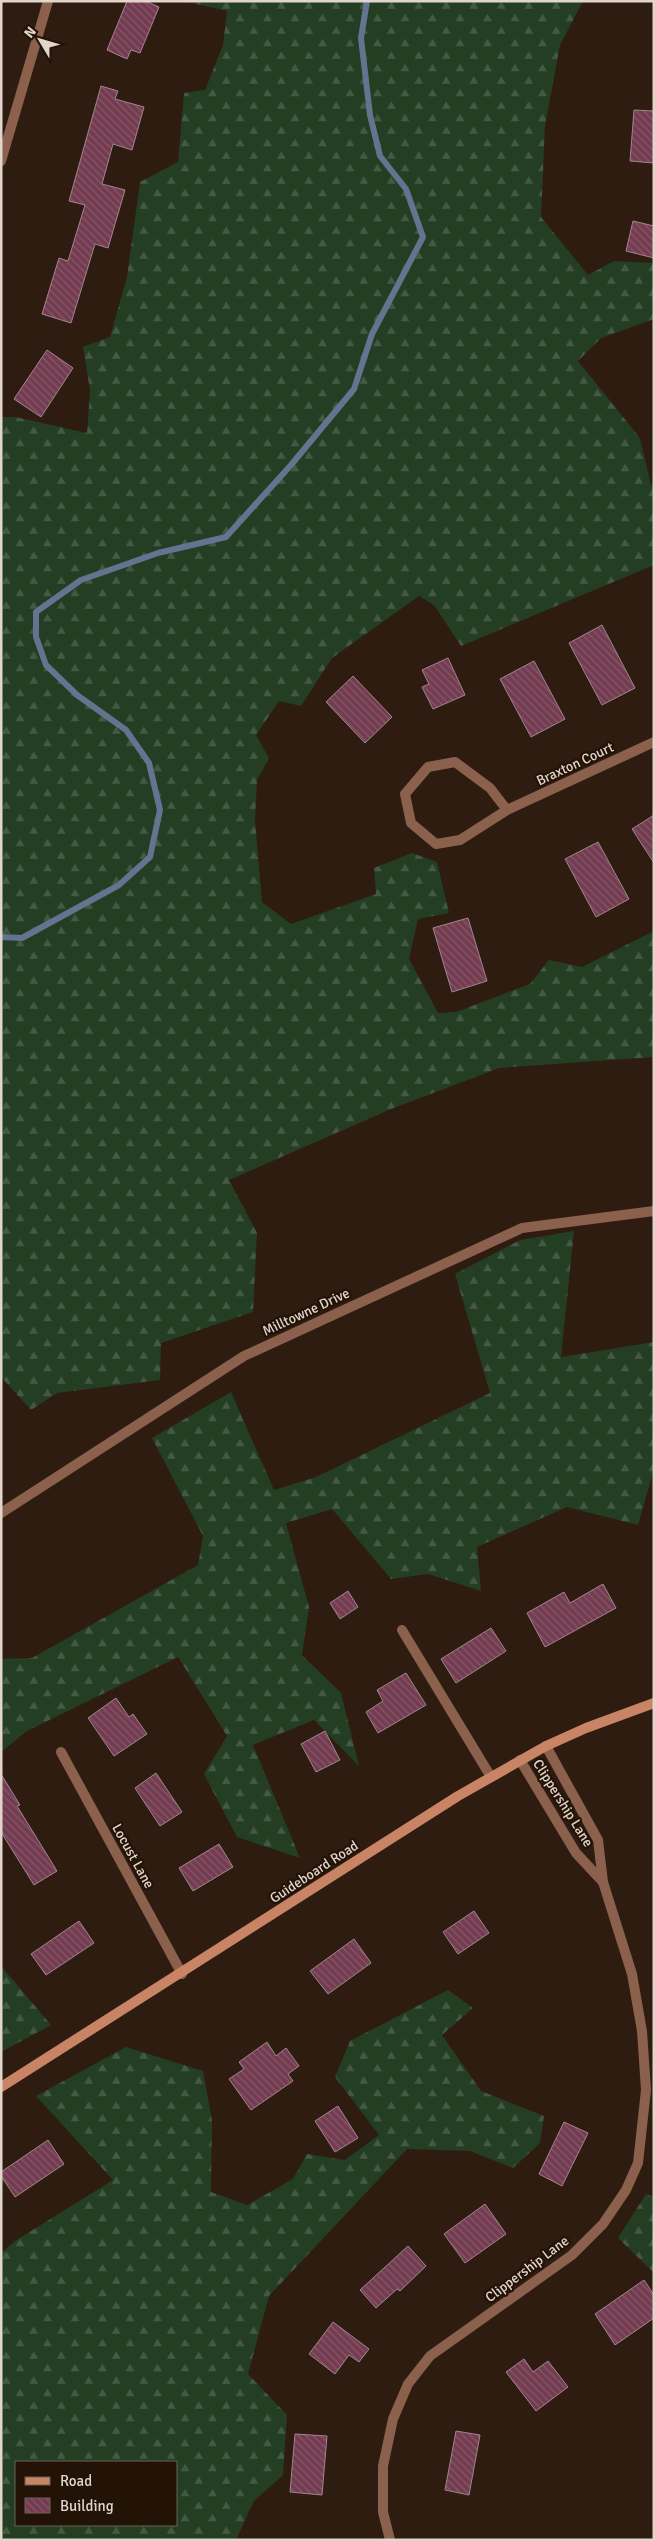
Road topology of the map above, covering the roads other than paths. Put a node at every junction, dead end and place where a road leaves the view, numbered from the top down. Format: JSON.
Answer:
{"nodes":[{"id":1,"x":48,"y":1,"type":"edge"},
{"id":2,"x":1,"y":161,"type":"edge"},
{"id":3,"x":654,"y":742,"type":"edge"},
{"id":4,"x":507,"y":810,"type":"junction"},
{"id":5,"x":654,"y":1211,"type":"edge"},
{"id":6,"x":1,"y":1512,"type":"edge"},
{"id":7,"x":402,"y":1630,"type":"dead end"},
{"id":8,"x":654,"y":1703,"type":"edge"},
{"id":9,"x":546,"y":1746,"type":"junction"},
{"id":10,"x":61,"y":1752,"type":"dead end"},
{"id":11,"x":520,"y":1760,"type":"junction"},
{"id":12,"x":491,"y":1777,"type":"junction"},
{"id":13,"x":602,"y":1882,"type":"junction"},
{"id":14,"x":182,"y":1974,"type":"junction"},
{"id":15,"x":1,"y":2088,"type":"edge"},
{"id":16,"x":390,"y":2540,"type":"edge"}],
"edges":[{"from":1,"to":2,"type":"street"},
{"from":3,"to":4,"type":"street","name":"Braxton Court"},
{"from":4,"to":4,"type":"street","name":"Braxton Court"},
{"from":5,"to":6,"type":"street","name":"Milltowne Drive"},
{"from":7,"to":12,"type":"street"},
{"from":8,"to":9,"type":"street","name":"Guideboard Road"},
{"from":9,"to":11,"type":"street","name":"Guideboard Road"},
{"from":9,"to":13,"type":"street","name":"Clippership Lane"},
{"from":10,"to":14,"type":"street","name":"Locust Lane"},
{"from":11,"to":12,"type":"street","name":"Guideboard Road"},
{"from":11,"to":13,"type":"street","name":"Clippership Lane"},
{"from":12,"to":14,"type":"street","name":"Guideboard Road"},
{"from":13,"to":16,"type":"street","name":"Clippership Lane"},
{"from":14,"to":15,"type":"street","name":"Guideboard Road"}]}
